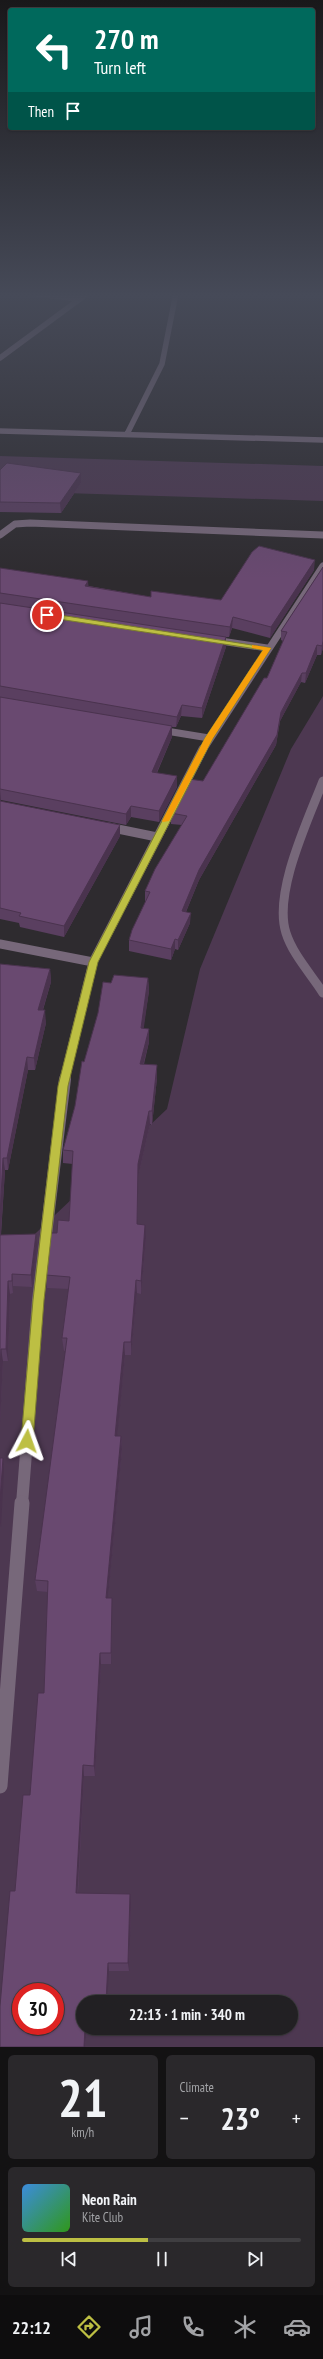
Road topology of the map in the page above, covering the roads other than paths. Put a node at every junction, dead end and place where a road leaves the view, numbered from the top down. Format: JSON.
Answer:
{"nodes":[{"id":1,"x":150,"y":389,"type":"edge"},
{"id":2,"x":0,"y":431,"type":"edge"},
{"id":3,"x":127,"y":434,"type":"junction"},
{"id":4,"x":323,"y":440,"type":"edge"},
{"id":5,"x":0,"y":534,"type":"edge"},
{"id":6,"x":323,"y":535,"type":"edge"},
{"id":7,"x":323,"y":566,"type":"edge"},
{"id":8,"x":204,"y":639,"type":"edge"},
{"id":9,"x":267,"y":648,"type":"junction"},
{"id":10,"x":155,"y":729,"type":"edge"},
{"id":11,"x":209,"y":738,"type":"junction"},
{"id":12,"x":323,"y":780,"type":"edge"},
{"id":13,"x":97,"y":825,"type":"edge"},
{"id":14,"x":157,"y":837,"type":"junction"},
{"id":15,"x":0,"y":944,"type":"edge"},
{"id":16,"x":93,"y":962,"type":"junction"},
{"id":17,"x":323,"y":993,"type":"edge"},
{"id":18,"x":0,"y":1786,"type":"edge"}],
"edges":[{"from":1,"to":3,"type":"street"},
{"from":2,"to":3,"type":"street"},
{"from":3,"to":4,"type":"street"},
{"from":5,"to":6,"type":"street"},
{"from":7,"to":9,"type":"street"},
{"from":8,"to":9,"type":"street"},
{"from":9,"to":11,"type":"street"},
{"from":10,"to":11,"type":"street"},
{"from":11,"to":14,"type":"street"},
{"from":12,"to":17,"type":"street"},
{"from":13,"to":14,"type":"street"},
{"from":14,"to":16,"type":"street"},
{"from":15,"to":16,"type":"street"},
{"from":16,"to":18,"type":"street"}]}
